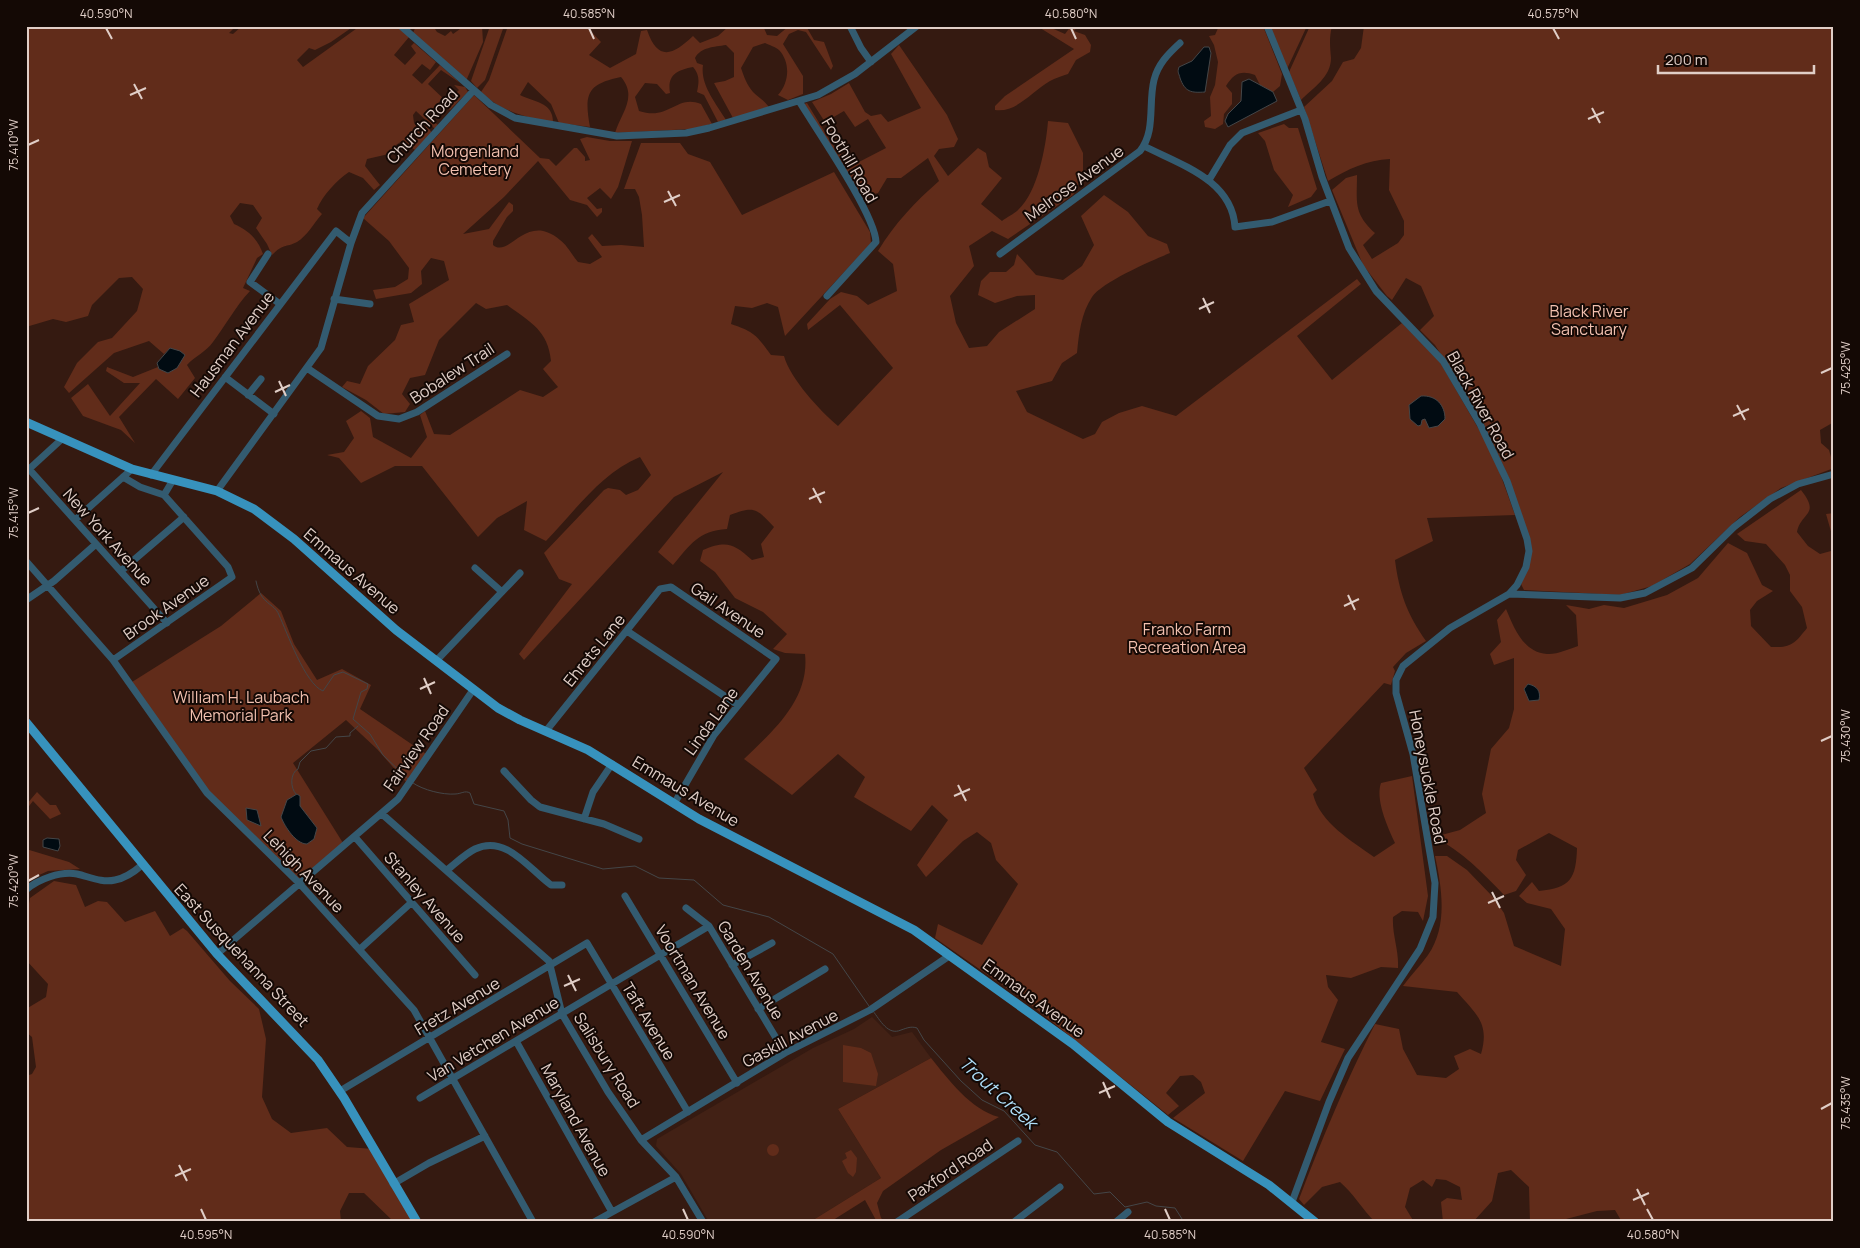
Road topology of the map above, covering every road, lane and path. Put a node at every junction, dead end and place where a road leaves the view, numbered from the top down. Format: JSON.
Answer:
{"nodes":[{"id":1,"x":400,"y":26,"type":"edge"},
{"id":2,"x":850,"y":26,"type":"edge"},
{"id":3,"x":917,"y":26,"type":"edge"},
{"id":4,"x":1267,"y":26,"type":"edge"},
{"id":5,"x":1180,"y":43,"type":"dead end"},
{"id":6,"x":872,"y":62,"type":"junction"},
{"id":7,"x":474,"y":90,"type":"junction"},
{"id":8,"x":799,"y":101,"type":"junction"},
{"id":9,"x":1301,"y":110,"type":"junction"},
{"id":10,"x":1144,"y":146,"type":"junction"},
{"id":11,"x":1209,"y":180,"type":"junction"},
{"id":12,"x":1330,"y":201,"type":"junction"},
{"id":13,"x":350,"y":243,"type":"junction"},
{"id":14,"x":268,"y":254,"type":"dead end"},
{"id":15,"x":1000,"y":254,"type":"dead end"},
{"id":16,"x":827,"y":296,"type":"dead end"},
{"id":17,"x":334,"y":299,"type":"junction"},
{"id":18,"x":280,"y":304,"type":"junction"},
{"id":19,"x":370,"y":304,"type":"dead end"},
{"id":20,"x":507,"y":354,"type":"dead end"},
{"id":21,"x":307,"y":368,"type":"junction"},
{"id":22,"x":225,"y":377,"type":"junction"},
{"id":23,"x":261,"y":379,"type":"dead end"},
{"id":24,"x":248,"y":394,"type":"junction"},
{"id":25,"x":274,"y":414,"type":"junction"},
{"id":26,"x":26,"y":422,"type":"edge"},
{"id":27,"x":63,"y":438,"type":"junction"},
{"id":28,"x":132,"y":469,"type":"junction"},
{"id":29,"x":28,"y":470,"type":"edge"},
{"id":30,"x":1834,"y":474,"type":"edge"},
{"id":31,"x":151,"y":475,"type":"junction"},
{"id":32,"x":123,"y":477,"type":"junction"},
{"id":33,"x":173,"y":480,"type":"junction"},
{"id":34,"x":217,"y":491,"type":"junction"},
{"id":35,"x":164,"y":495,"type":"junction"},
{"id":36,"x":184,"y":517,"type":"junction"},
{"id":37,"x":75,"y":520,"type":"junction"},
{"id":38,"x":96,"y":544,"type":"junction"},
{"id":39,"x":26,"y":561,"type":"edge"},
{"id":40,"x":474,"y":568,"type":"dead end"},
{"id":41,"x":121,"y":571,"type":"junction"},
{"id":42,"x":520,"y":572,"type":"dead end"},
{"id":43,"x":48,"y":585,"type":"junction"},
{"id":44,"x":665,"y":586,"type":"joint"},
{"id":45,"x":501,"y":591,"type":"junction"},
{"id":46,"x":1509,"y":594,"type":"junction"},
{"id":47,"x":26,"y":600,"type":"edge"},
{"id":48,"x":167,"y":623,"type":"junction"},
{"id":49,"x":627,"y":631,"type":"junction"},
{"id":50,"x":776,"y":659,"type":"joint"},
{"id":51,"x":113,"y":660,"type":"junction"},
{"id":52,"x":436,"y":661,"type":"junction"},
{"id":53,"x":473,"y":690,"type":"junction"},
{"id":54,"x":738,"y":705,"type":"junction"},
{"id":55,"x":26,"y":722,"type":"edge"},
{"id":56,"x":546,"y":731,"type":"junction"},
{"id":57,"x":612,"y":764,"type":"junction"},
{"id":58,"x":504,"y":771,"type":"dead end"},
{"id":59,"x":674,"y":804,"type":"junction"},
{"id":60,"x":382,"y":814,"type":"junction"},
{"id":61,"x":584,"y":819,"type":"junction"},
{"id":62,"x":355,"y":837,"type":"junction"},
{"id":63,"x":639,"y":839,"type":"dead end"},
{"id":64,"x":142,"y":866,"type":"junction"},
{"id":65,"x":447,"y":870,"type":"junction"},
{"id":66,"x":299,"y":883,"type":"junction"},
{"id":67,"x":562,"y":885,"type":"dead end"},
{"id":68,"x":26,"y":890,"type":"edge"},
{"id":69,"x":625,"y":896,"type":"dead end"},
{"id":70,"x":412,"y":902,"type":"junction"},
{"id":71,"x":686,"y":908,"type":"dead end"},
{"id":72,"x":709,"y":926,"type":"junction"},
{"id":73,"x":772,"y":943,"type":"dead end"},
{"id":74,"x":587,"y":944,"type":"joint"},
{"id":75,"x":360,"y":949,"type":"junction"},
{"id":76,"x":217,"y":954,"type":"junction"},
{"id":77,"x":660,"y":955,"type":"junction"},
{"id":78,"x":949,"y":956,"type":"junction"},
{"id":79,"x":551,"y":965,"type":"junction"},
{"id":80,"x":732,"y":965,"type":"junction"},
{"id":81,"x":825,"y":969,"type":"dead end"},
{"id":82,"x":475,"y":975,"type":"dead end"},
{"id":83,"x":612,"y":984,"type":"junction"},
{"id":84,"x":758,"y":1008,"type":"junction"},
{"id":85,"x":562,"y":1014,"type":"junction"},
{"id":86,"x":431,"y":1038,"type":"junction"},
{"id":87,"x":516,"y":1041,"type":"junction"},
{"id":88,"x":785,"y":1053,"type":"junction"},
{"id":89,"x":454,"y":1079,"type":"junction"},
{"id":90,"x":737,"y":1083,"type":"junction"},
{"id":91,"x":340,"y":1091,"type":"junction"},
{"id":92,"x":420,"y":1098,"type":"dead end"},
{"id":93,"x":688,"y":1112,"type":"junction"},
{"id":94,"x":485,"y":1136,"type":"junction"},
{"id":95,"x":641,"y":1140,"type":"junction"},
{"id":96,"x":1018,"y":1141,"type":"dead end"},
{"id":97,"x":676,"y":1177,"type":"junction"},
{"id":98,"x":393,"y":1184,"type":"junction"},
{"id":99,"x":1060,"y":1187,"type":"dead end"},
{"id":100,"x":1292,"y":1202,"type":"junction"},
{"id":101,"x":612,"y":1212,"type":"junction"},
{"id":102,"x":1128,"y":1212,"type":"dead end"},
{"id":103,"x":417,"y":1222,"type":"edge"},
{"id":104,"x":533,"y":1222,"type":"edge"},
{"id":105,"x":594,"y":1222,"type":"edge"},
{"id":106,"x":703,"y":1222,"type":"edge"},
{"id":107,"x":897,"y":1222,"type":"edge"},
{"id":108,"x":1014,"y":1222,"type":"edge"},
{"id":109,"x":1116,"y":1222,"type":"edge"},
{"id":110,"x":1315,"y":1222,"type":"edge"}],
"edges":[{"from":1,"to":7,"type":"street"},
{"from":2,"to":6,"type":"street"},
{"from":3,"to":6,"type":"street","name":"Church Road"},
{"from":4,"to":9,"type":"street","name":"Black River Road"},
{"from":5,"to":10,"type":"street","name":"Melrose Avenue"},
{"from":6,"to":8,"type":"street","name":"Church Road"},
{"from":7,"to":8,"type":"street","name":"Church Road"},
{"from":7,"to":13,"type":"street","name":"Church Road"},
{"from":8,"to":16,"type":"street","name":"Foothill Road"},
{"from":9,"to":11,"type":"street"},
{"from":9,"to":12,"type":"street","name":"Black River Road"},
{"from":10,"to":11,"type":"street"},
{"from":10,"to":15,"type":"street","name":"Melrose Avenue"},
{"from":11,"to":12,"type":"street"},
{"from":12,"to":46,"type":"street","name":"Black River Road"},
{"from":13,"to":17,"type":"street","name":"Church Road"},
{"from":13,"to":18,"type":"street","name":"Hausman Avenue"},
{"from":14,"to":18,"type":"street"},
{"from":17,"to":19,"type":"street"},
{"from":17,"to":21,"type":"street","name":"Church Road"},
{"from":18,"to":22,"type":"street","name":"Hausman Avenue"},
{"from":20,"to":21,"type":"street","name":"Bobalew Trail"},
{"from":21,"to":25,"type":"street","name":"Church Road"},
{"from":22,"to":24,"type":"street"},
{"from":22,"to":31,"type":"street","name":"Hausman Avenue"},
{"from":23,"to":24,"type":"street"},
{"from":24,"to":25,"type":"street"},
{"from":25,"to":34,"type":"street","name":"Church Road"},
{"from":26,"to":27,"type":"main road","name":"Emmaus Avenue"},
{"from":27,"to":28,"type":"main road","name":"Emmaus Avenue"},
{"from":27,"to":29,"type":"street"},
{"from":28,"to":31,"type":"main road","name":"Emmaus Avenue"},
{"from":28,"to":32,"type":"street"},
{"from":29,"to":37,"type":"street","name":"New York Avenue"},
{"from":30,"to":46,"type":"street"},
{"from":31,"to":33,"type":"main road","name":"Emmaus Avenue"},
{"from":32,"to":35,"type":"street"},
{"from":32,"to":37,"type":"street"},
{"from":33,"to":34,"type":"main road","name":"Emmaus Avenue"},
{"from":33,"to":35,"type":"street"},
{"from":34,"to":52,"type":"main road","name":"Emmaus Avenue"},
{"from":35,"to":36,"type":"street"},
{"from":36,"to":41,"type":"street"},
{"from":36,"to":48,"type":"street","name":"Brook Avenue"},
{"from":37,"to":38,"type":"street","name":"New York Avenue"},
{"from":38,"to":41,"type":"street","name":"New York Avenue"},
{"from":38,"to":43,"type":"street"},
{"from":39,"to":43,"type":"street","name":"Lehigh Avenue"},
{"from":40,"to":45,"type":"street"},
{"from":41,"to":48,"type":"street","name":"New York Avenue"},
{"from":42,"to":45,"type":"street"},
{"from":43,"to":47,"type":"street"},
{"from":43,"to":51,"type":"street","name":"Lehigh Avenue"},
{"from":44,"to":49,"type":"street","name":"Ehrets Lane"},
{"from":44,"to":50,"type":"street","name":"Gail Avenue"},
{"from":45,"to":52,"type":"street"},
{"from":46,"to":100,"type":"street","name":"Honeysuckle Road"},
{"from":48,"to":51,"type":"street","name":"Brook Avenue"},
{"from":49,"to":54,"type":"street"},
{"from":49,"to":56,"type":"street","name":"Ehrets Lane"},
{"from":50,"to":54,"type":"street","name":"Linda Lane"},
{"from":51,"to":66,"type":"street","name":"Lehigh Avenue"},
{"from":52,"to":53,"type":"main road","name":"Emmaus Avenue"},
{"from":53,"to":56,"type":"main road","name":"Emmaus Avenue"},
{"from":53,"to":60,"type":"street","name":"Fairview Road"},
{"from":54,"to":59,"type":"street","name":"Linda Lane"},
{"from":55,"to":64,"type":"main road","name":"East Susquehanna Street"},
{"from":56,"to":57,"type":"main road","name":"Emmaus Avenue"},
{"from":57,"to":59,"type":"main road","name":"Emmaus Avenue"},
{"from":57,"to":61,"type":"street"},
{"from":58,"to":61,"type":"street"},
{"from":59,"to":78,"type":"main road","name":"Emmaus Avenue"},
{"from":60,"to":62,"type":"street","name":"Fairview Road"},
{"from":60,"to":65,"type":"street"},
{"from":61,"to":63,"type":"street"},
{"from":62,"to":66,"type":"street","name":"Fairview Road"},
{"from":62,"to":70,"type":"street","name":"Stanley Avenue"},
{"from":64,"to":68,"type":"street"},
{"from":64,"to":76,"type":"main road","name":"East Susquehanna Street"},
{"from":65,"to":67,"type":"street"},
{"from":65,"to":79,"type":"street"},
{"from":66,"to":75,"type":"street","name":"Lehigh Avenue"},
{"from":66,"to":76,"type":"street","name":"Fairview Road"},
{"from":69,"to":77,"type":"street","name":"Voortman Avenue"},
{"from":70,"to":75,"type":"street"},
{"from":70,"to":82,"type":"street","name":"Stanley Avenue"},
{"from":71,"to":72,"type":"street","name":"Garden Avenue"},
{"from":72,"to":77,"type":"street","name":"Van Vetchen Avenue"},
{"from":72,"to":80,"type":"street","name":"Garden Avenue"},
{"from":73,"to":80,"type":"street"},
{"from":74,"to":79,"type":"street","name":"Fretz Avenue"},
{"from":74,"to":83,"type":"street","name":"Taft Avenue"},
{"from":75,"to":86,"type":"street","name":"Lehigh Avenue"},
{"from":76,"to":91,"type":"main road","name":"East Susquehanna Street"},
{"from":77,"to":83,"type":"street","name":"Van Vetchen Avenue"},
{"from":77,"to":90,"type":"street","name":"Voortman Avenue"},
{"from":78,"to":88,"type":"street","name":"Gaskill Avenue"},
{"from":78,"to":100,"type":"main road","name":"Emmaus Avenue"},
{"from":79,"to":85,"type":"street","name":"Salisbury Road"},
{"from":79,"to":86,"type":"street","name":"Fretz Avenue"},
{"from":80,"to":84,"type":"street","name":"Garden Avenue"},
{"from":81,"to":84,"type":"street"},
{"from":83,"to":85,"type":"street","name":"Van Vetchen Avenue"},
{"from":83,"to":93,"type":"street","name":"Taft Avenue"},
{"from":84,"to":88,"type":"street","name":"Garden Avenue"},
{"from":85,"to":87,"type":"street","name":"Van Vetchen Avenue"},
{"from":85,"to":95,"type":"street","name":"Salisbury Road"},
{"from":86,"to":89,"type":"street","name":"Lehigh Avenue"},
{"from":86,"to":91,"type":"street","name":"Fretz Avenue"},
{"from":87,"to":89,"type":"street","name":"Van Vetchen Avenue"},
{"from":87,"to":101,"type":"street","name":"Maryland Avenue"},
{"from":88,"to":90,"type":"street","name":"Gaskill Avenue"},
{"from":89,"to":92,"type":"street","name":"Van Vetchen Avenue"},
{"from":89,"to":94,"type":"street","name":"Lehigh Avenue"},
{"from":90,"to":93,"type":"street","name":"Gaskill Avenue"},
{"from":91,"to":98,"type":"main road","name":"East Susquehanna Street"},
{"from":93,"to":95,"type":"street","name":"Gaskill Avenue"},
{"from":94,"to":98,"type":"street"},
{"from":94,"to":104,"type":"street","name":"Lehigh Avenue"},
{"from":95,"to":97,"type":"street","name":"Salisbury Road"},
{"from":96,"to":107,"type":"street","name":"Paxford Road"},
{"from":97,"to":101,"type":"street"},
{"from":97,"to":106,"type":"street","name":"Salisbury Road"},
{"from":98,"to":103,"type":"main road","name":"East Susquehanna Street"},
{"from":99,"to":108,"type":"street"},
{"from":100,"to":110,"type":"main road","name":"Emmaus Avenue"},
{"from":101,"to":105,"type":"street"},
{"from":102,"to":109,"type":"street"}]}
